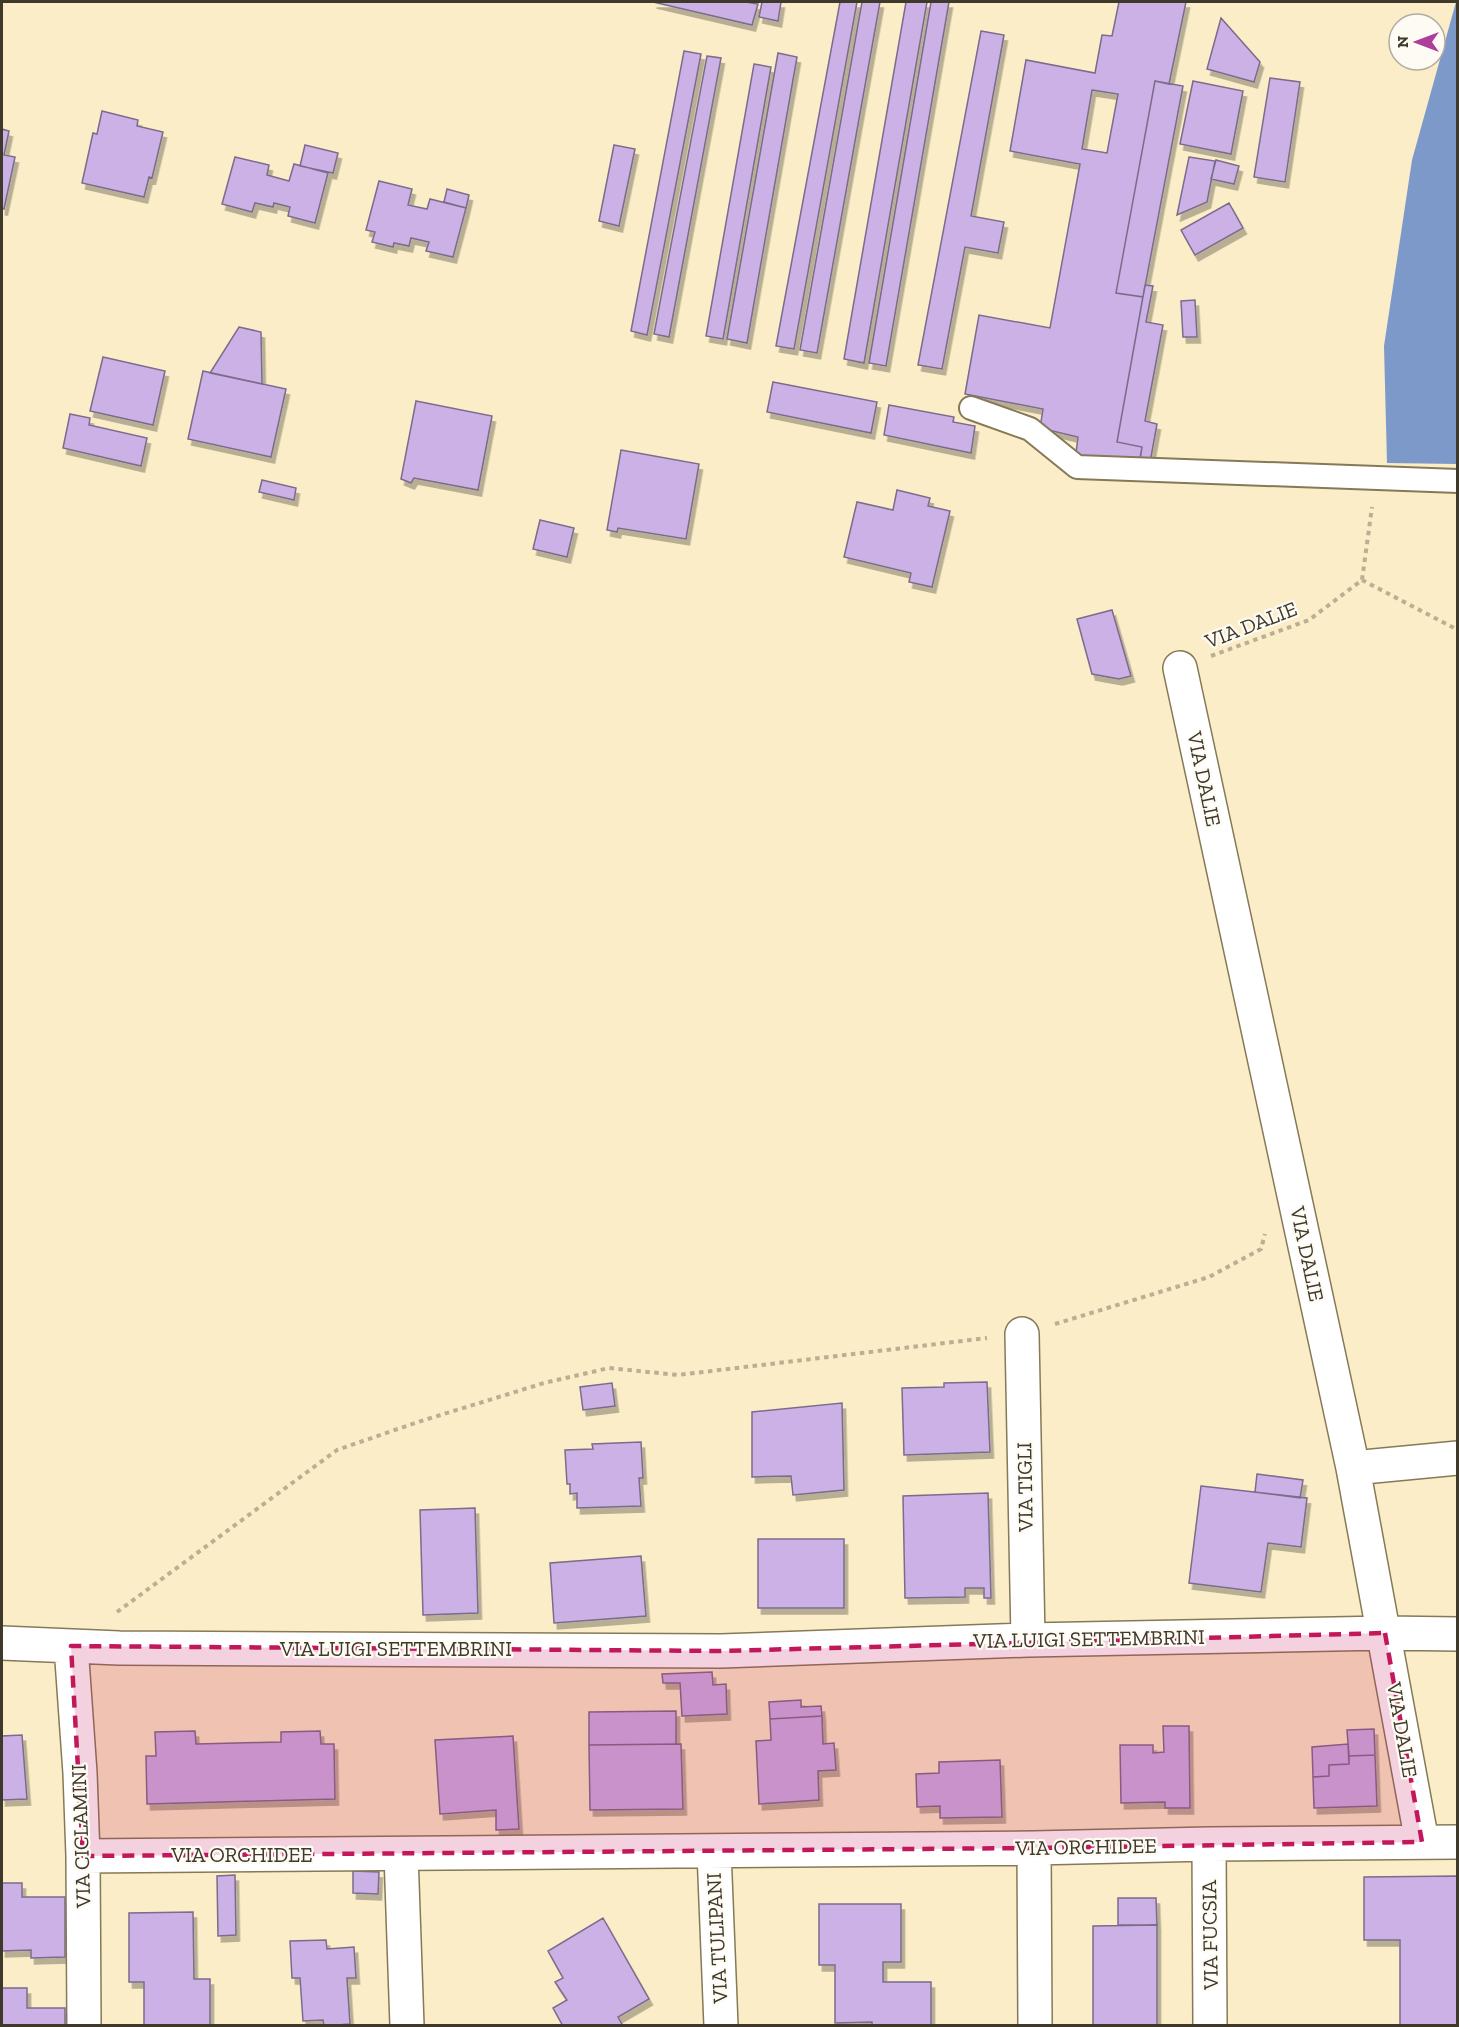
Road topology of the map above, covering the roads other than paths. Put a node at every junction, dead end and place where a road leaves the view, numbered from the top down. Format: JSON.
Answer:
{"nodes":[{"id":1,"x":970,"y":408,"type":"dead end"},
{"id":2,"x":1458,"y":481,"type":"edge"},
{"id":3,"x":1180,"y":668,"type":"road end"},
{"id":4,"x":1022,"y":1334,"type":"road end"},
{"id":5,"x":1458,"y":1458,"type":"edge"},
{"id":6,"x":1353,"y":1468,"type":"junction"},
{"id":7,"x":1384,"y":1633,"type":"junction"},
{"id":8,"x":1458,"y":1634,"type":"edge"},
{"id":9,"x":1028,"y":1640,"type":"junction"},
{"id":10,"x":2,"y":1643,"type":"edge"},
{"id":11,"x":71,"y":1646,"type":"junction"},
{"id":12,"x":1422,"y":1842,"type":"junction"},
{"id":13,"x":1458,"y":1842,"type":"edge"},
{"id":14,"x":1209,"y":1844,"type":"junction"},
{"id":15,"x":1034,"y":1848,"type":"junction"},
{"id":16,"x":714,"y":1851,"type":"junction"},
{"id":17,"x":401,"y":1854,"type":"junction"},
{"id":18,"x":83,"y":1856,"type":"junction"},
{"id":19,"x":84,"y":2025,"type":"edge"},
{"id":20,"x":407,"y":2025,"type":"edge"},
{"id":21,"x":721,"y":2025,"type":"edge"},
{"id":22,"x":1035,"y":2025,"type":"edge"},
{"id":23,"x":1210,"y":2025,"type":"edge"}],
"edges":[{"from":1,"to":2,"type":"lane"},
{"from":3,"to":6,"type":"street","name":"VIA DALIE"},
{"from":4,"to":9,"type":"street","name":"VIA TIGLI"},
{"from":5,"to":6,"type":"street"},
{"from":6,"to":7,"type":"street","name":"VIA DALIE"},
{"from":7,"to":8,"type":"street","name":"VIA LUIGI SETTEMBRINI"},
{"from":7,"to":9,"type":"street","name":"VIA LUIGI SETTEMBRINI"},
{"from":7,"to":12,"type":"street","name":"VIA DALIE"},
{"from":9,"to":11,"type":"street","name":"VIA LUIGI SETTEMBRINI"},
{"from":10,"to":11,"type":"street","name":"VIA LUIGI SETTEMBRINI"},
{"from":11,"to":18,"type":"street","name":"VIA CICLAMINI"},
{"from":12,"to":13,"type":"street","name":"VIA ORCHIDEE"},
{"from":12,"to":14,"type":"street","name":"VIA ORCHIDEE"},
{"from":14,"to":15,"type":"street","name":"VIA ORCHIDEE"},
{"from":14,"to":23,"type":"street","name":"VIA FUCSIA"},
{"from":15,"to":16,"type":"street","name":"VIA ORCHIDEE"},
{"from":15,"to":22,"type":"street"},
{"from":16,"to":17,"type":"street","name":"VIA ORCHIDEE"},
{"from":16,"to":21,"type":"street","name":"VIA TULIPANI"},
{"from":17,"to":18,"type":"street","name":"VIA ORCHIDEE"},
{"from":17,"to":20,"type":"street"},
{"from":18,"to":19,"type":"street","name":"VIA CICLAMINI"}]}
